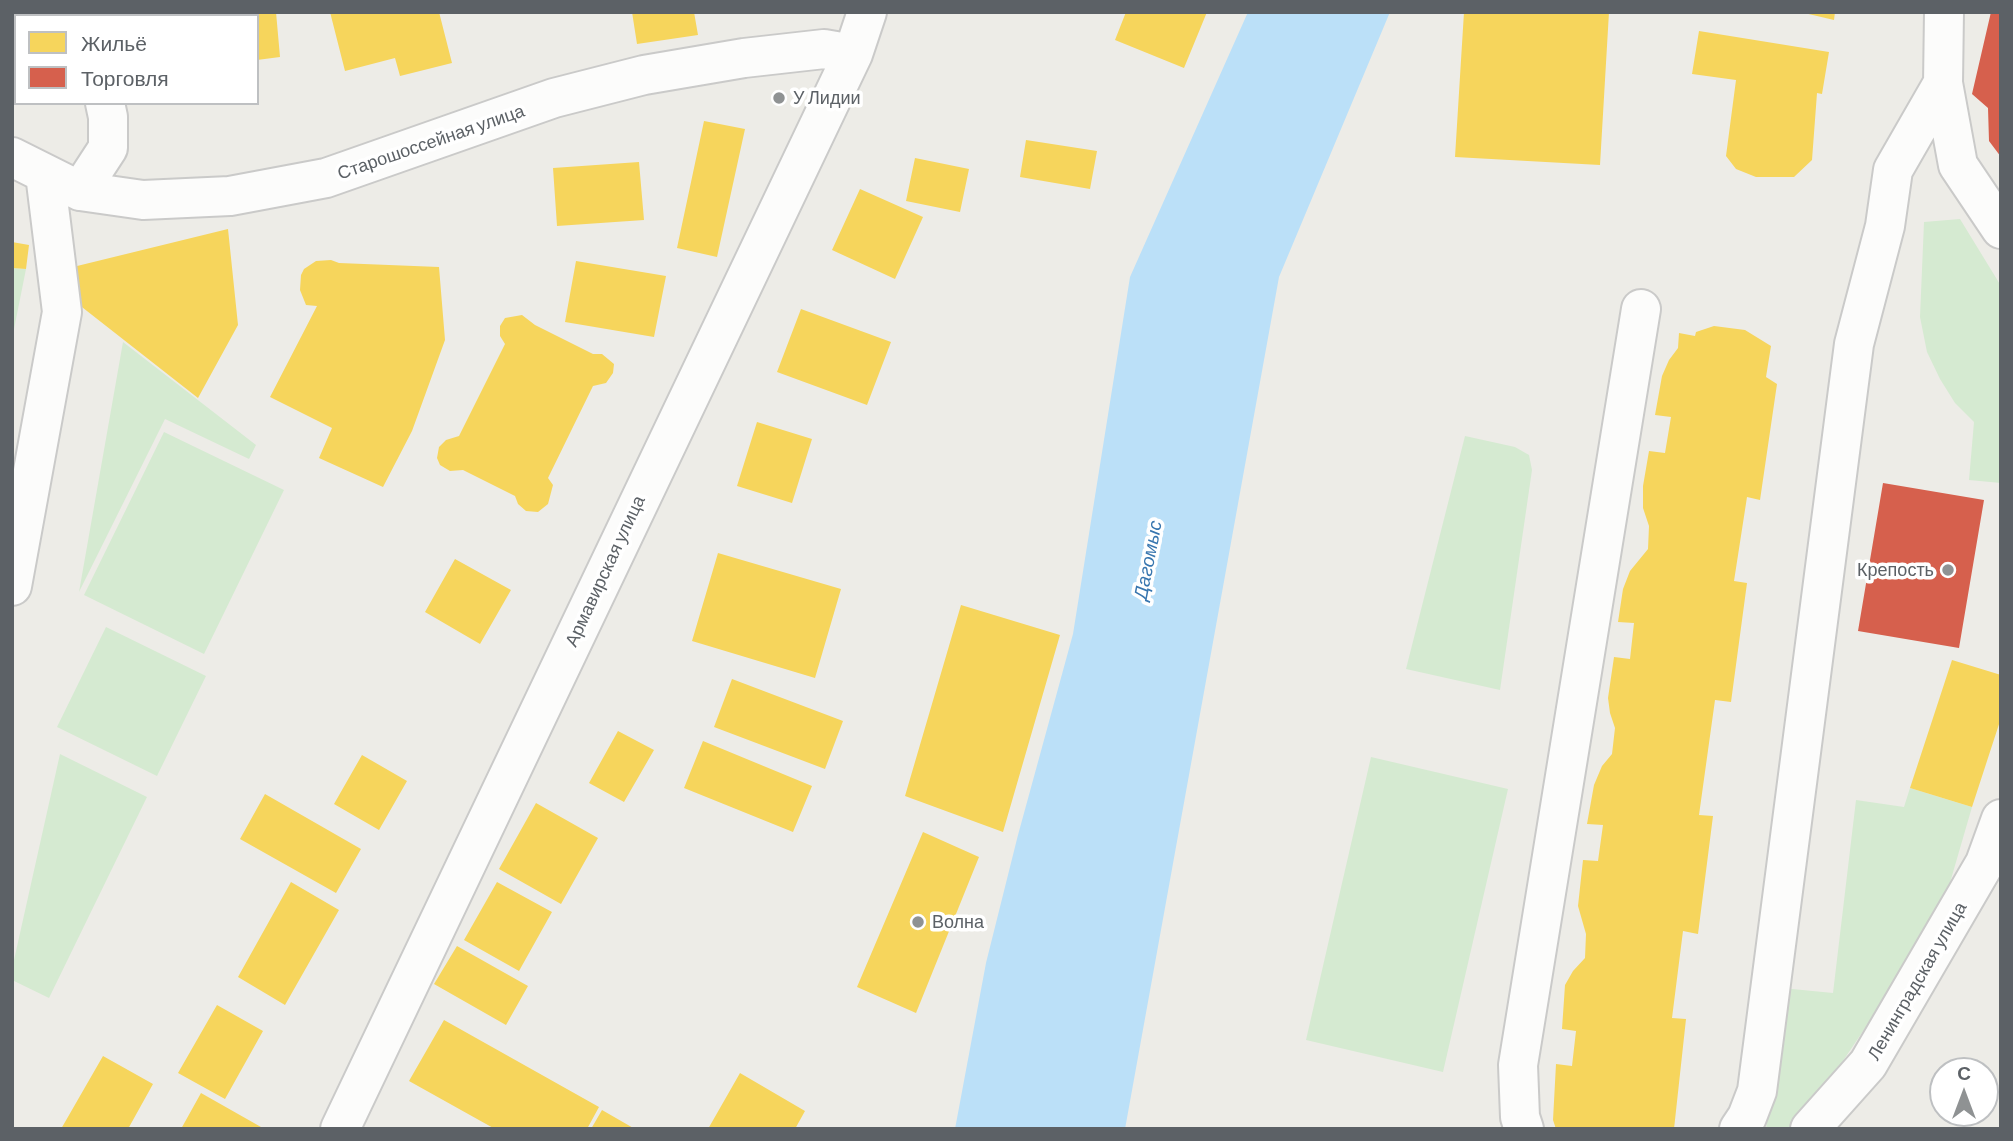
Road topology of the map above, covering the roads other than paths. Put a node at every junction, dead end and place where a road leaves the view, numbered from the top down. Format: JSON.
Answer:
{"nodes":[{"id":1,"x":867,"y":12,"type":"edge"},
{"id":2,"x":1944,"y":12,"type":"edge"},
{"id":3,"x":853,"y":54,"type":"junction"},
{"id":4,"x":1943,"y":83,"type":"junction"},
{"id":5,"x":105,"y":105,"type":"edge"},
{"id":6,"x":29,"y":166,"type":"edge"},
{"id":7,"x":80,"y":191,"type":"junction"},
{"id":8,"x":2001,"y":229,"type":"edge"},
{"id":9,"x":1641,"y":309,"type":"dead end"},
{"id":10,"x":12,"y":586,"type":"edge"},
{"id":11,"x":2001,"y":819,"type":"edge"},
{"id":12,"x":340,"y":1129,"type":"edge"},
{"id":13,"x":1524,"y":1129,"type":"edge"},
{"id":14,"x":1739,"y":1129,"type":"edge"},
{"id":15,"x":1811,"y":1129,"type":"edge"}],
"edges":[{"from":1,"to":3,"type":"street","name":"Армавирская улица"},
{"from":2,"to":4,"type":"street"},
{"from":3,"to":7,"type":"street","name":"Старошоссейная улица"},
{"from":3,"to":12,"type":"street","name":"Армавирская улица"},
{"from":4,"to":8,"type":"street"},
{"from":4,"to":14,"type":"street"},
{"from":5,"to":7,"type":"street"},
{"from":6,"to":7,"type":"street","name":"Старошоссейная улица"},
{"from":6,"to":10,"type":"street"},
{"from":9,"to":13,"type":"street"},
{"from":11,"to":15,"type":"street","name":"Ленинградская улица"}]}
